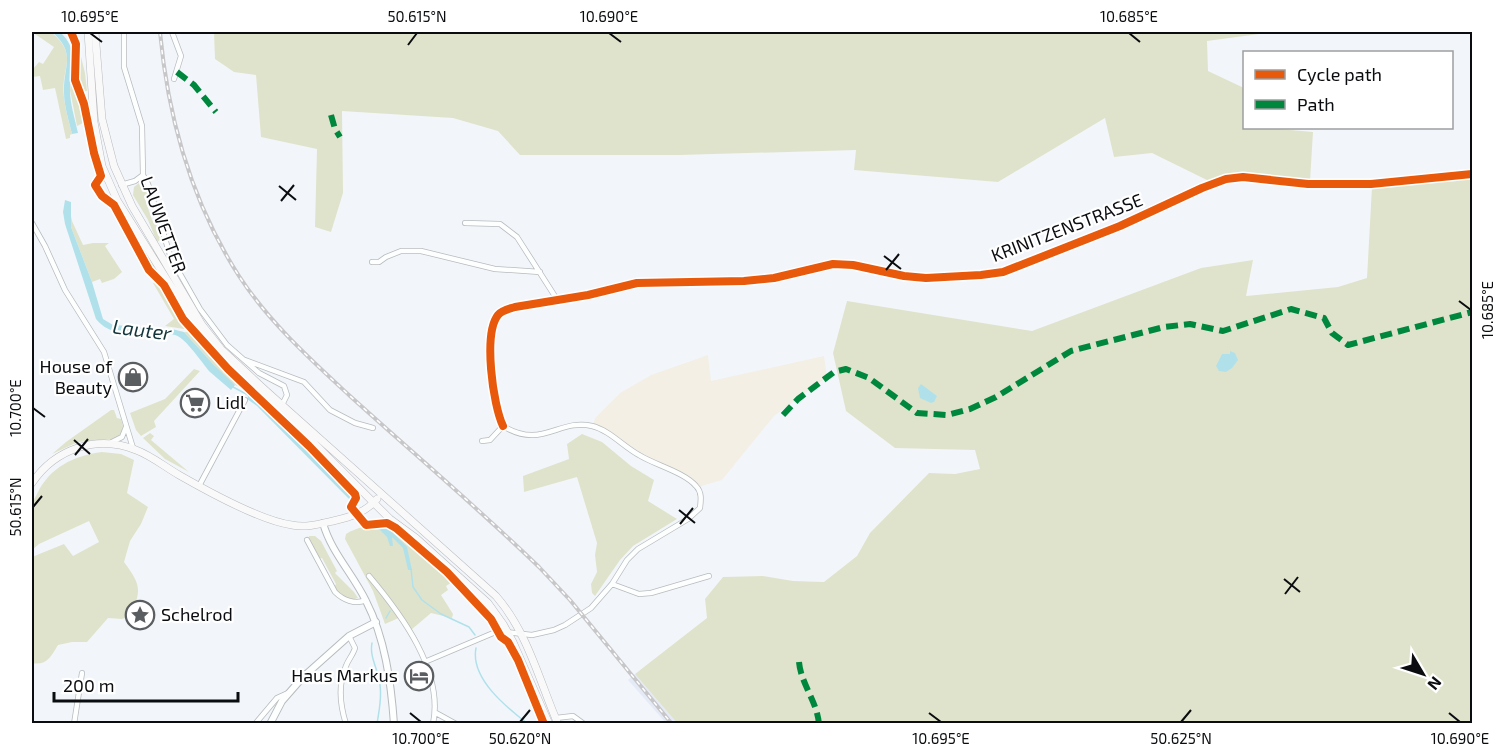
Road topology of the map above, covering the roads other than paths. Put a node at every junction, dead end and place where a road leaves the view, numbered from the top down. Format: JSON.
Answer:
{"nodes":[{"id":1,"x":88,"y":32,"type":"edge"},
{"id":2,"x":95,"y":32,"type":"edge"},
{"id":3,"x":172,"y":32,"type":"edge"},
{"id":4,"x":123,"y":34,"type":"edge"},
{"id":5,"x":174,"y":79,"type":"dead end"},
{"id":6,"x":1473,"y":174,"type":"edge"},
{"id":7,"x":143,"y":175,"type":"junction"},
{"id":8,"x":121,"y":185,"type":"junction"},
{"id":9,"x":32,"y":223,"type":"edge"},
{"id":10,"x":465,"y":223,"type":"dead end"},
{"id":11,"x":372,"y":262,"type":"dead end"},
{"id":12,"x":540,"y":272,"type":"junction"},
{"id":13,"x":558,"y":301,"type":"junction"},
{"id":14,"x":243,"y":360,"type":"junction"},
{"id":15,"x":245,"y":400,"type":"dead end"},
{"id":16,"x":281,"y":405,"type":"junction"},
{"id":17,"x":503,"y":426,"type":"junction"},
{"id":18,"x":126,"y":427,"type":"junction"},
{"id":19,"x":373,"y":428,"type":"dead end"},
{"id":20,"x":482,"y":441,"type":"dead end"},
{"id":21,"x":108,"y":443,"type":"junction"},
{"id":22,"x":134,"y":449,"type":"junction"},
{"id":23,"x":32,"y":483,"type":"edge"},
{"id":24,"x":199,"y":486,"type":"junction"},
{"id":25,"x":381,"y":495,"type":"junction"},
{"id":26,"x":374,"y":503,"type":"junction"},
{"id":27,"x":323,"y":523,"type":"junction"},
{"id":28,"x":307,"y":540,"type":"dead end"},
{"id":29,"x":369,"y":576,"type":"dead end"},
{"id":30,"x":709,"y":576,"type":"dead end"},
{"id":31,"x":612,"y":584,"type":"junction"},
{"id":32,"x":366,"y":600,"type":"junction"},
{"id":33,"x":376,"y":622,"type":"junction"},
{"id":34,"x":508,"y":632,"type":"junction"},
{"id":35,"x":522,"y":634,"type":"junction"},
{"id":36,"x":349,"y":636,"type":"junction"},
{"id":37,"x":427,"y":661,"type":"junction"},
{"id":38,"x":82,"y":673,"type":"dead end"},
{"id":39,"x":288,"y":693,"type":"junction"},
{"id":40,"x":436,"y":713,"type":"junction"},
{"id":41,"x":552,"y":722,"type":"edge"},
{"id":42,"x":74,"y":723,"type":"edge"},
{"id":43,"x":255,"y":723,"type":"edge"},
{"id":44,"x":270,"y":723,"type":"edge"},
{"id":45,"x":346,"y":723,"type":"edge"},
{"id":46,"x":394,"y":723,"type":"edge"},
{"id":47,"x":433,"y":723,"type":"edge"},
{"id":48,"x":456,"y":723,"type":"edge"},
{"id":49,"x":584,"y":723,"type":"edge"}],
"edges":[{"from":1,"to":26,"type":"main road"},
{"from":2,"to":8,"type":"main road"},
{"from":3,"to":5,"type":"street"},
{"from":4,"to":7,"type":"street","name":"LAUWETTER"},
{"from":6,"to":13,"type":"street","name":"KRINITZENSTRASSE"},
{"from":7,"to":8,"type":"street"},
{"from":7,"to":14,"type":"street","name":"LAUWETTER"},
{"from":8,"to":16,"type":"main road"},
{"from":9,"to":18,"type":"street"},
{"from":10,"to":12,"type":"street"},
{"from":11,"to":12,"type":"street"},
{"from":12,"to":13,"type":"street"},
{"from":13,"to":17,"type":"street","name":"KRINITZENSTRASSE"},
{"from":14,"to":16,"type":"street","name":"LAUWETTER"},
{"from":14,"to":19,"type":"street"},
{"from":15,"to":24,"type":"street"},
{"from":16,"to":25,"type":"main road"},
{"from":17,"to":20,"type":"street"},
{"from":17,"to":31,"type":"street"},
{"from":18,"to":21,"type":"street"},
{"from":18,"to":22,"type":"street"},
{"from":21,"to":22,"type":"main road"},
{"from":21,"to":23,"type":"main road"},
{"from":22,"to":24,"type":"main road"},
{"from":24,"to":27,"type":"main road"},
{"from":25,"to":26,"type":"main road"},
{"from":25,"to":35,"type":"main road"},
{"from":26,"to":27,"type":"main road"},
{"from":26,"to":34,"type":"main road"},
{"from":27,"to":32,"type":"street"},
{"from":28,"to":32,"type":"street"},
{"from":29,"to":37,"type":"street"},
{"from":30,"to":31,"type":"street"},
{"from":31,"to":35,"type":"street"},
{"from":32,"to":33,"type":"street"},
{"from":33,"to":36,"type":"street"},
{"from":33,"to":46,"type":"street"},
{"from":34,"to":35,"type":"street"},
{"from":34,"to":37,"type":"street"},
{"from":34,"to":41,"type":"main road"},
{"from":35,"to":41,"type":"main road"},
{"from":36,"to":39,"type":"street"},
{"from":36,"to":45,"type":"street"},
{"from":37,"to":40,"type":"street"},
{"from":38,"to":42,"type":"street"},
{"from":39,"to":43,"type":"street"},
{"from":39,"to":44,"type":"street"},
{"from":40,"to":47,"type":"street"},
{"from":40,"to":48,"type":"street"},
{"from":41,"to":49,"type":"street"}]}
